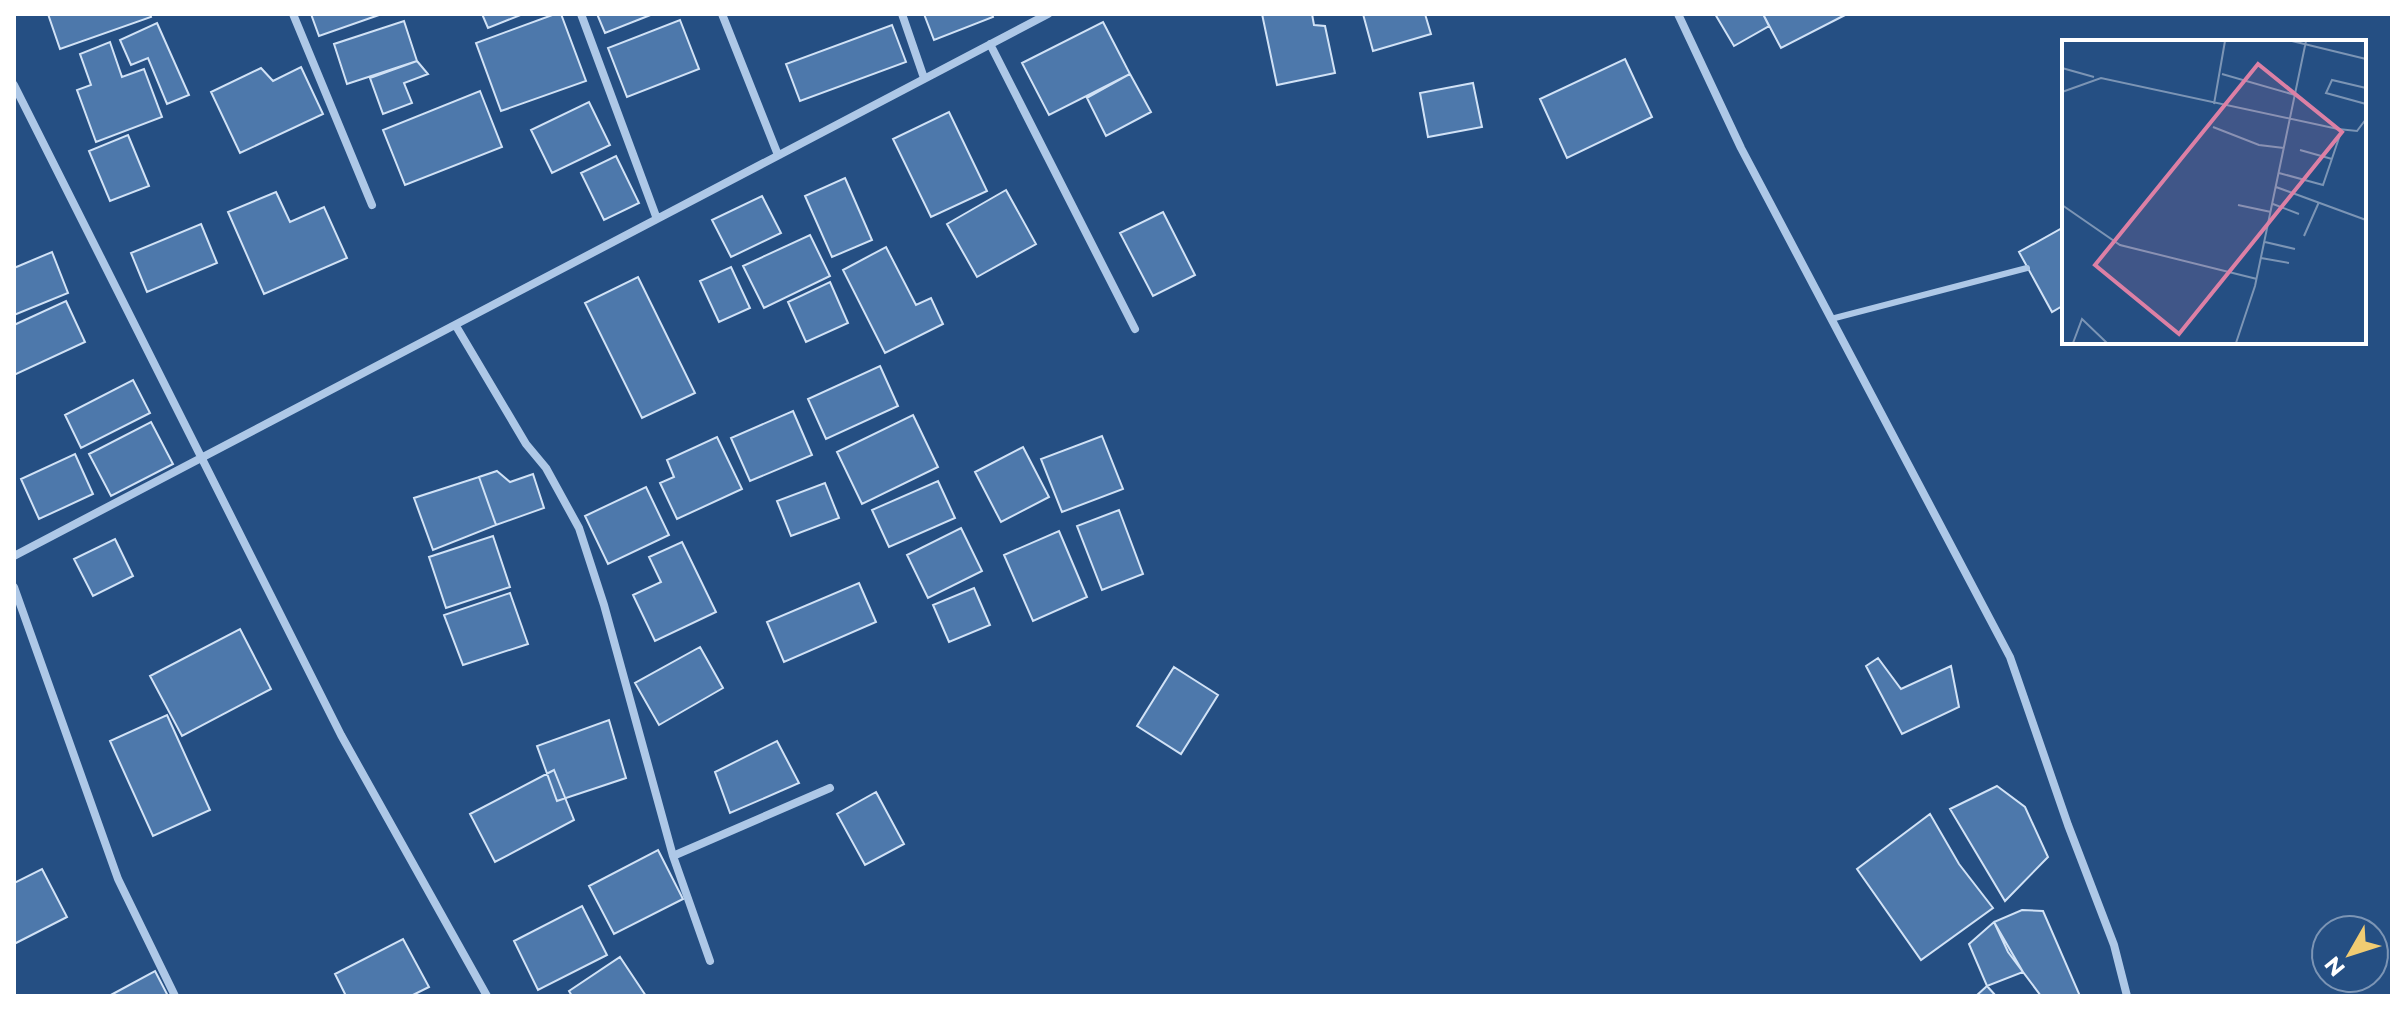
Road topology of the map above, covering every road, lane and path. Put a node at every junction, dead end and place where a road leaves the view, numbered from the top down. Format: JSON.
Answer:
{"nodes":[{"id":1,"x":293,"y":14,"type":"edge"},
{"id":2,"x":581,"y":14,"type":"edge"},
{"id":3,"x":722,"y":14,"type":"edge"},
{"id":4,"x":902,"y":14,"type":"edge"},
{"id":5,"x":1048,"y":14,"type":"edge"},
{"id":6,"x":1678,"y":14,"type":"edge"},
{"id":7,"x":990,"y":44,"type":"junction"},
{"id":8,"x":924,"y":78,"type":"junction"},
{"id":9,"x":14,"y":85,"type":"edge"},
{"id":10,"x":778,"y":155,"type":"junction"},
{"id":11,"x":372,"y":205,"type":"dead end"},
{"id":12,"x":657,"y":219,"type":"junction"},
{"id":13,"x":2027,"y":268,"type":"dead end"},
{"id":14,"x":1831,"y":319,"type":"junction"},
{"id":15,"x":456,"y":326,"type":"junction"},
{"id":16,"x":1135,"y":329,"type":"dead end"},
{"id":17,"x":202,"y":460,"type":"junction"},
{"id":18,"x":14,"y":556,"type":"edge"},
{"id":19,"x":14,"y":587,"type":"edge"},
{"id":20,"x":830,"y":788,"type":"dead end"},
{"id":21,"x":673,"y":856,"type":"junction"},
{"id":22,"x":710,"y":961,"type":"dead end"},
{"id":23,"x":175,"y":996,"type":"edge"},
{"id":24,"x":487,"y":996,"type":"edge"},
{"id":25,"x":2127,"y":996,"type":"edge"}],
"edges":[{"from":1,"to":11,"type":"street"},
{"from":2,"to":12,"type":"street"},
{"from":3,"to":10,"type":"street"},
{"from":4,"to":8,"type":"street"},
{"from":5,"to":7,"type":"street"},
{"from":6,"to":14,"type":"street"},
{"from":7,"to":8,"type":"street"},
{"from":7,"to":16,"type":"street"},
{"from":8,"to":10,"type":"street"},
{"from":9,"to":17,"type":"street"},
{"from":10,"to":12,"type":"street"},
{"from":12,"to":15,"type":"street"},
{"from":13,"to":14,"type":"lane"},
{"from":14,"to":25,"type":"street"},
{"from":15,"to":17,"type":"street"},
{"from":15,"to":21,"type":"street"},
{"from":17,"to":18,"type":"street"},
{"from":17,"to":24,"type":"street"},
{"from":19,"to":23,"type":"street"},
{"from":20,"to":21,"type":"street"},
{"from":21,"to":22,"type":"street"}]}
